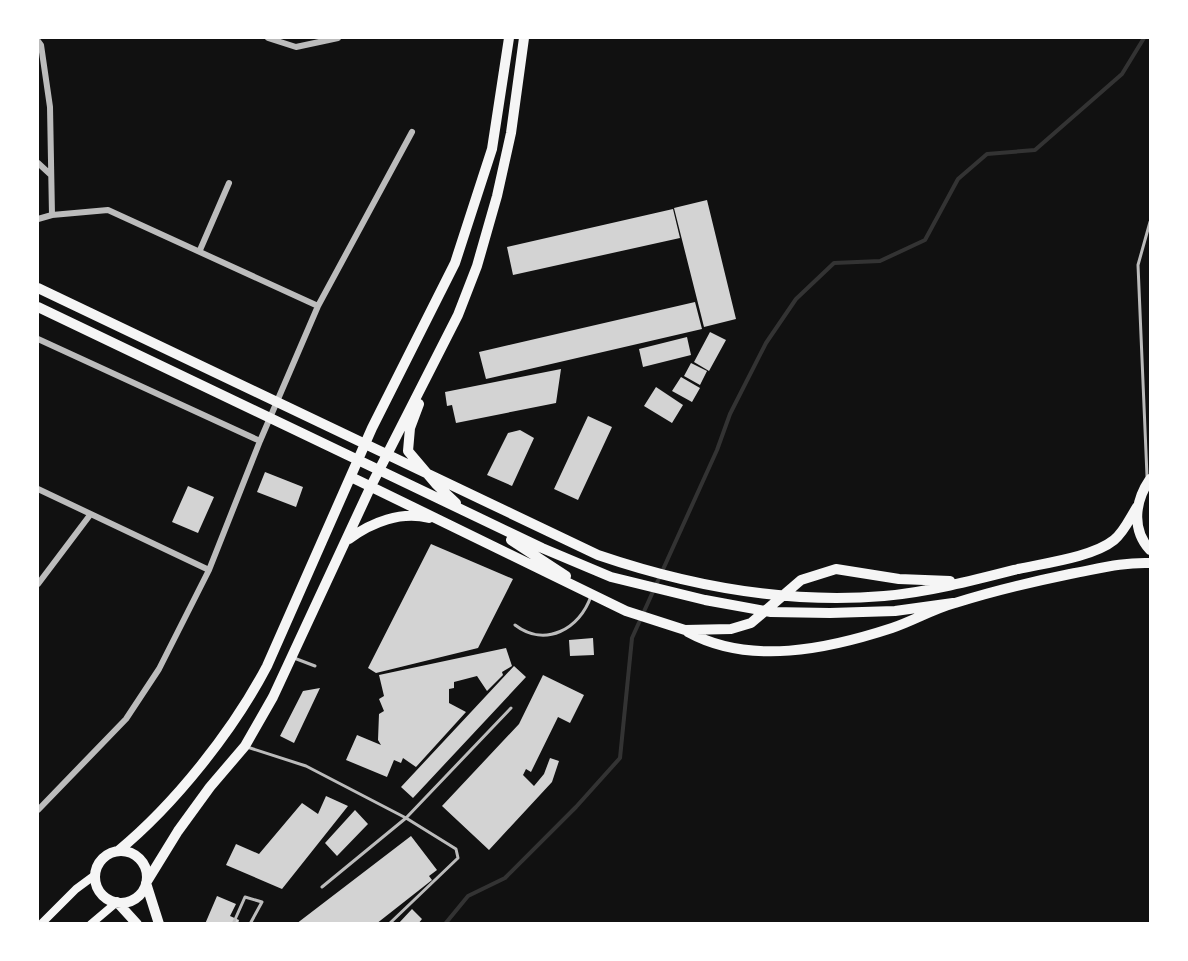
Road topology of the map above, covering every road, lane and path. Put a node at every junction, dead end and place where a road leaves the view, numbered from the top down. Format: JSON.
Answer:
{"nodes":[{"id":1,"x":268,"y":38,"type":"edge"},
{"id":2,"x":338,"y":38,"type":"edge"},
{"id":3,"x":509,"y":38,"type":"edge"},
{"id":4,"x":524,"y":38,"type":"edge"},
{"id":5,"x":38,"y":41,"type":"edge"},
{"id":6,"x":412,"y":132,"type":"dead end"},
{"id":7,"x":38,"y":163,"type":"edge"},
{"id":8,"x":51,"y":175,"type":"junction"},
{"id":9,"x":229,"y":183,"type":"dead end"},
{"id":10,"x":52,"y":215,"type":"junction"},
{"id":11,"x":38,"y":219,"type":"edge"},
{"id":12,"x":1150,"y":222,"type":"edge"},
{"id":13,"x":200,"y":250,"type":"junction"},
{"id":14,"x":38,"y":288,"type":"edge"},
{"id":15,"x":318,"y":306,"type":"junction"},
{"id":16,"x":38,"y":307,"type":"edge"},
{"id":17,"x":38,"y":339,"type":"edge"},
{"id":18,"x":437,"y":353,"type":"junction"},
{"id":19,"x":260,"y":441,"type":"junction"},
{"id":20,"x":351,"y":477,"type":"junction"},
{"id":21,"x":1149,"y":482,"type":"edge"},
{"id":22,"x":371,"y":486,"type":"junction"},
{"id":23,"x":38,"y":489,"type":"edge"},
{"id":24,"x":1137,"y":507,"type":"junction"},
{"id":25,"x":90,"y":515,"type":"junction"},
{"id":26,"x":450,"y":524,"type":"junction"},
{"id":27,"x":346,"y":540,"type":"junction"},
{"id":28,"x":1150,"y":550,"type":"edge"},
{"id":29,"x":1150,"y":563,"type":"edge"},
{"id":30,"x":209,"y":570,"type":"junction"},
{"id":31,"x":969,"y":582,"type":"junction"},
{"id":32,"x":38,"y":584,"type":"edge"},
{"id":33,"x":592,"y":593,"type":"junction"},
{"id":34,"x":953,"y":603,"type":"junction"},
{"id":35,"x":515,"y":625,"type":"dead end"},
{"id":36,"x":680,"y":629,"type":"junction"},
{"id":37,"x":294,"y":658,"type":"junction"},
{"id":38,"x":315,"y":666,"type":"dead end"},
{"id":39,"x":511,"y":708,"type":"dead end"},
{"id":40,"x":245,"y":746,"type":"junction"},
{"id":41,"x":38,"y":810,"type":"edge"},
{"id":42,"x":406,"y":818,"type":"junction"},
{"id":43,"x":118,"y":851,"type":"junction"},
{"id":44,"x":95,"y":875,"type":"junction"},
{"id":45,"x":146,"y":883,"type":"junction"},
{"id":46,"x":322,"y":888,"type":"dead end"},
{"id":47,"x":117,"y":902,"type":"junction"},
{"id":48,"x":41,"y":924,"type":"edge"},
{"id":49,"x":91,"y":924,"type":"edge"},
{"id":50,"x":137,"y":924,"type":"edge"},
{"id":51,"x":159,"y":924,"type":"edge"},
{"id":52,"x":232,"y":924,"type":"edge"},
{"id":53,"x":250,"y":924,"type":"edge"},
{"id":54,"x":389,"y":924,"type":"edge"}],
"edges":[{"from":1,"to":2,"type":"street"},
{"from":3,"to":20,"type":"highway"},
{"from":4,"to":18,"type":"highway"},
{"from":5,"to":8,"type":"street"},
{"from":6,"to":15,"type":"street"},
{"from":7,"to":8,"type":"street"},
{"from":8,"to":10,"type":"street"},
{"from":9,"to":13,"type":"street"},
{"from":10,"to":11,"type":"street"},
{"from":10,"to":13,"type":"street"},
{"from":12,"to":21,"type":"lane"},
{"from":13,"to":15,"type":"street"},
{"from":14,"to":31,"type":"highway"},
{"from":15,"to":19,"type":"street"},
{"from":16,"to":34,"type":"highway"},
{"from":17,"to":19,"type":"street"},
{"from":18,"to":22,"type":"highway"},
{"from":18,"to":33,"type":"highway"},
{"from":19,"to":30,"type":"street"},
{"from":20,"to":22,"type":"highway"},
{"from":20,"to":43,"type":"highway"},
{"from":21,"to":24,"type":"highway"},
{"from":22,"to":26,"type":"highway"},
{"from":22,"to":27,"type":"highway"},
{"from":23,"to":25,"type":"street"},
{"from":24,"to":28,"type":"highway"},
{"from":24,"to":31,"type":"highway"},
{"from":25,"to":30,"type":"street"},
{"from":25,"to":32,"type":"street"},
{"from":26,"to":27,"type":"highway"},
{"from":26,"to":33,"type":"highway"},
{"from":27,"to":37,"type":"highway"},
{"from":29,"to":34,"type":"highway"},
{"from":30,"to":41,"type":"street"},
{"from":31,"to":36,"type":"highway"},
{"from":33,"to":35,"type":"lane"},
{"from":33,"to":36,"type":"highway"},
{"from":34,"to":36,"type":"highway"},
{"from":37,"to":38,"type":"lane"},
{"from":37,"to":40,"type":"highway"},
{"from":39,"to":42,"type":"lane"},
{"from":40,"to":42,"type":"lane"},
{"from":40,"to":45,"type":"highway"},
{"from":42,"to":46,"type":"lane"},
{"from":42,"to":54,"type":"lane"},
{"from":43,"to":44,"type":"highway"},
{"from":43,"to":45,"type":"highway"},
{"from":44,"to":47,"type":"highway"},
{"from":44,"to":48,"type":"main road"},
{"from":45,"to":47,"type":"highway"},
{"from":45,"to":51,"type":"highway"},
{"from":47,"to":49,"type":"main road"},
{"from":47,"to":50,"type":"highway"},
{"from":52,"to":53,"type":"lane"}]}
